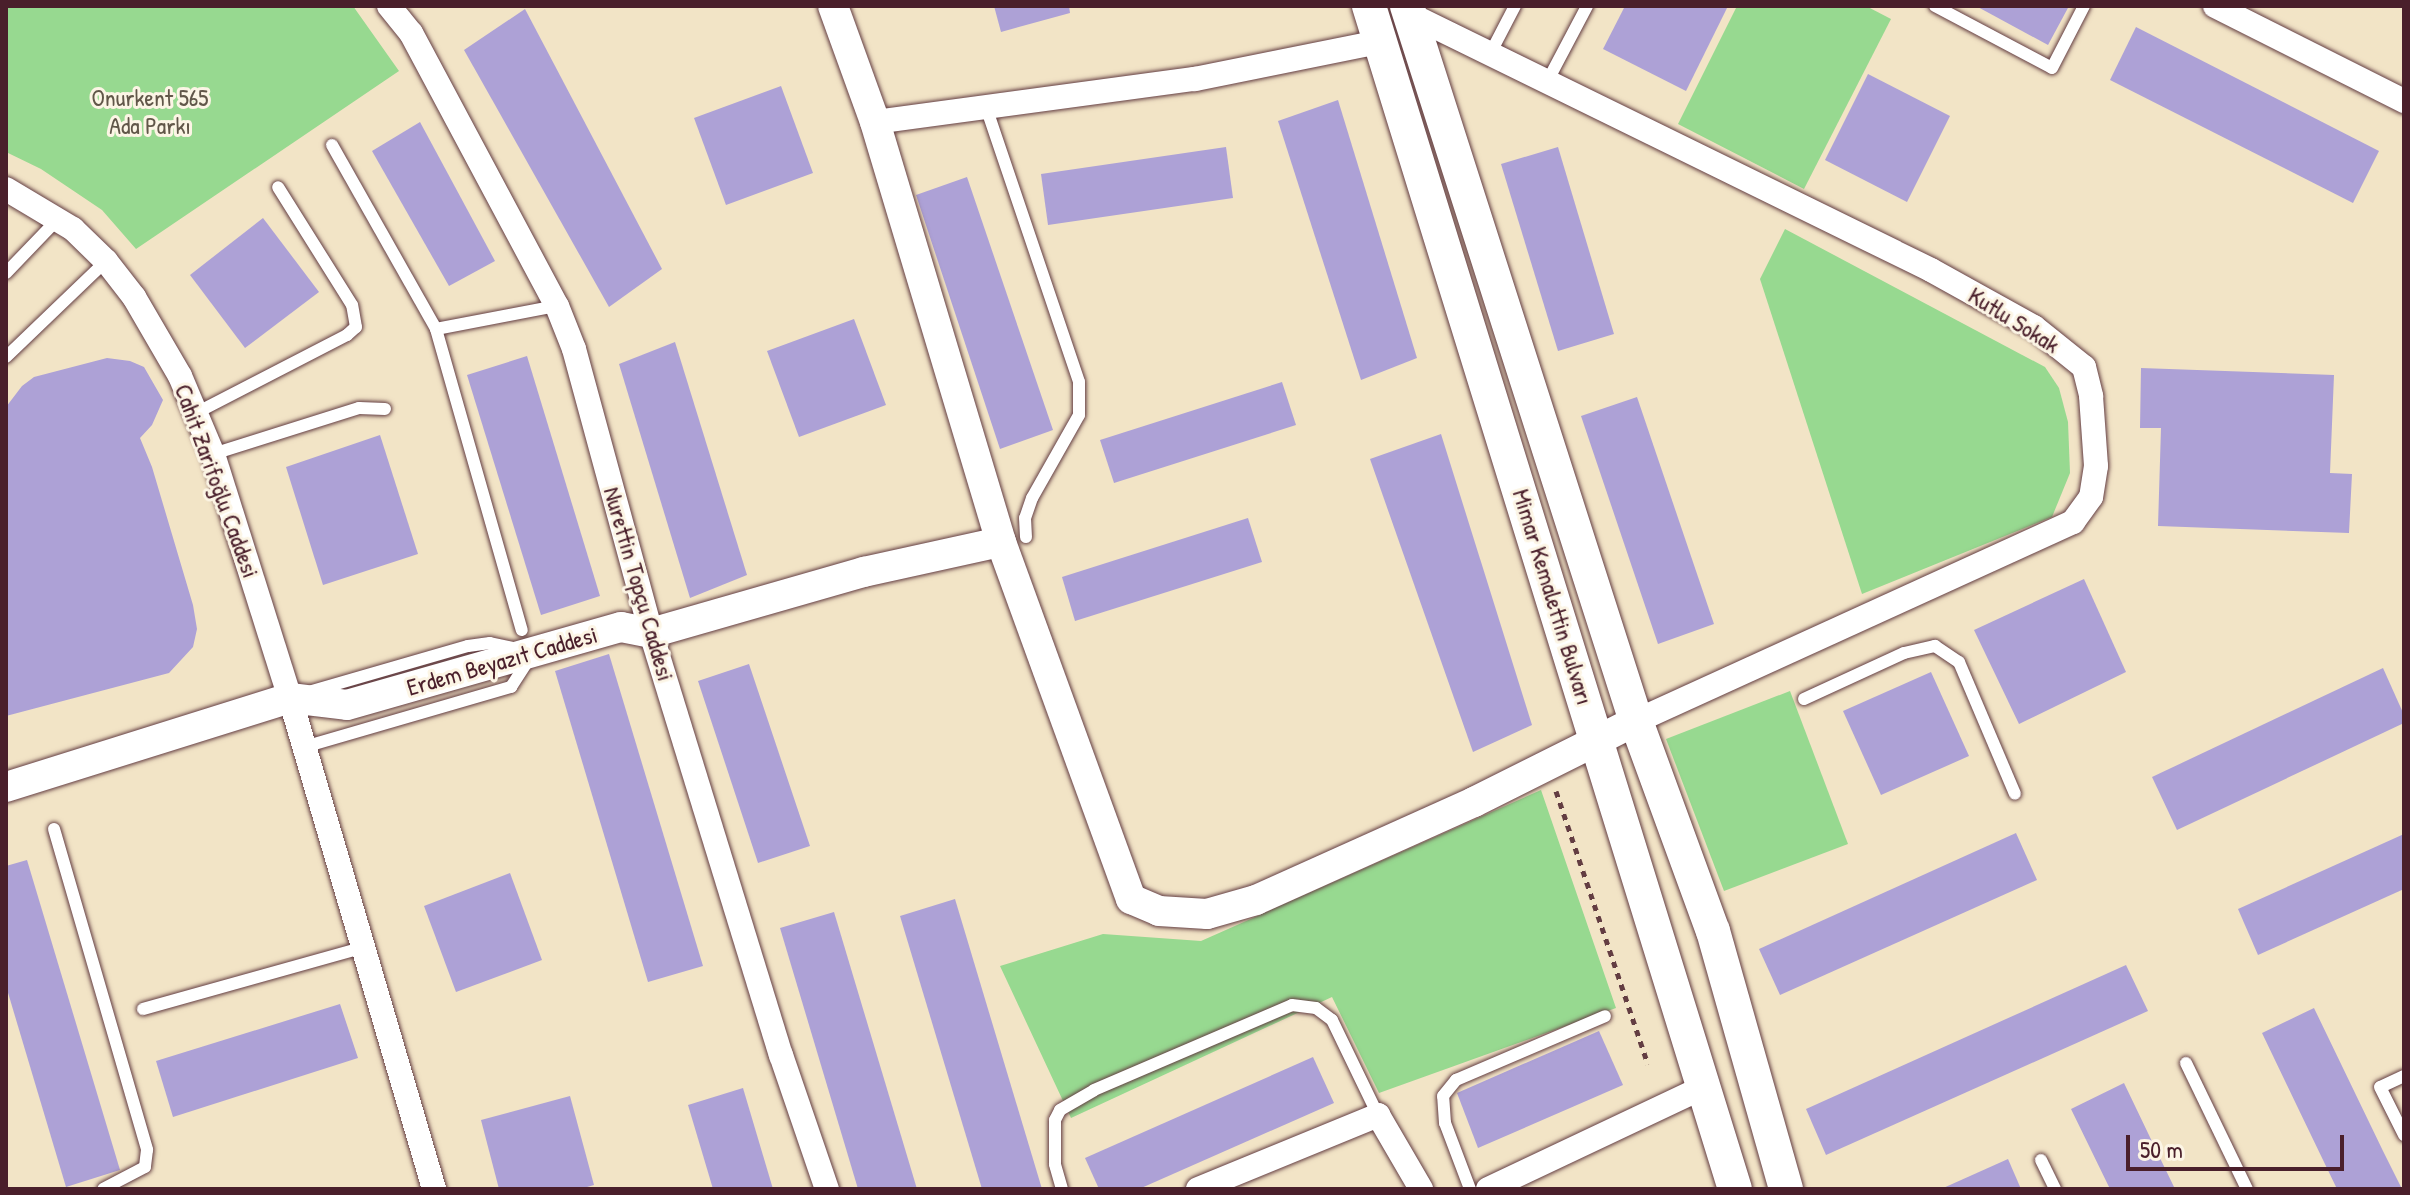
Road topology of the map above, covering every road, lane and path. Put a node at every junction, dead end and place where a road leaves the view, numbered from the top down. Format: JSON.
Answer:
{"nodes":[{"id":1,"x":389,"y":6,"type":"edge"},
{"id":2,"x":833,"y":6,"type":"edge"},
{"id":3,"x":1369,"y":6,"type":"edge"},
{"id":4,"x":1515,"y":6,"type":"edge"},
{"id":5,"x":1587,"y":6,"type":"edge"},
{"id":6,"x":1935,"y":6,"type":"edge"},
{"id":7,"x":2084,"y":6,"type":"edge"},
{"id":8,"x":2215,"y":6,"type":"edge"},
{"id":9,"x":1408,"y":10,"type":"edge"},
{"id":10,"x":1379,"y":42,"type":"junction"},
{"id":11,"x":1490,"y":54,"type":"junction"},
{"id":12,"x":1547,"y":82,"type":"junction"},
{"id":13,"x":2404,"y":101,"type":"edge"},
{"id":14,"x":986,"y":107,"type":"junction"},
{"id":15,"x":875,"y":122,"type":"junction"},
{"id":16,"x":332,"y":145,"type":"dead end"},
{"id":17,"x":278,"y":187,"type":"dead end"},
{"id":18,"x":6,"y":189,"type":"edge"},
{"id":19,"x":58,"y":219,"type":"junction"},
{"id":20,"x":106,"y":261,"type":"junction"},
{"id":21,"x":6,"y":273,"type":"edge"},
{"id":22,"x":557,"y":306,"type":"junction"},
{"id":23,"x":436,"y":329,"type":"junction"},
{"id":24,"x":6,"y":357,"type":"edge"},
{"id":25,"x":385,"y":409,"type":"dead end"},
{"id":26,"x":196,"y":413,"type":"junction"},
{"id":27,"x":213,"y":454,"type":"junction"},
{"id":28,"x":1014,"y":539,"type":"junction"},
{"id":29,"x":651,"y":633,"type":"junction"},
{"id":30,"x":527,"y":641,"type":"junction"},
{"id":31,"x":290,"y":698,"type":"junction"},
{"id":32,"x":1804,"y":699,"type":"dead end"},
{"id":33,"x":1636,"y":721,"type":"junction"},
{"id":34,"x":1598,"y":740,"type":"junction"},
{"id":35,"x":304,"y":747,"type":"junction"},
{"id":36,"x":1548,"y":764,"type":"junction"},
{"id":37,"x":6,"y":787,"type":"edge"},
{"id":38,"x":2015,"y":794,"type":"dead end"},
{"id":39,"x":54,"y":829,"type":"dead end"},
{"id":40,"x":362,"y":948,"type":"junction"},
{"id":41,"x":143,"y":1009,"type":"dead end"},
{"id":42,"x":1605,"y":1016,"type":"dead end"},
{"id":43,"x":2186,"y":1063,"type":"dead end"},
{"id":44,"x":1648,"y":1064,"type":"dead end"},
{"id":45,"x":2404,"y":1076,"type":"edge"},
{"id":46,"x":1706,"y":1086,"type":"junction"},
{"id":47,"x":1378,"y":1115,"type":"junction"},
{"id":48,"x":2404,"y":1135,"type":"edge"},
{"id":49,"x":2041,"y":1160,"type":"dead end"},
{"id":50,"x":103,"y":1189,"type":"edge"},
{"id":51,"x":434,"y":1189,"type":"edge"},
{"id":52,"x":827,"y":1189,"type":"edge"},
{"id":53,"x":1062,"y":1189,"type":"edge"},
{"id":54,"x":1198,"y":1189,"type":"edge"},
{"id":55,"x":1421,"y":1189,"type":"edge"},
{"id":56,"x":1470,"y":1189,"type":"edge"},
{"id":57,"x":1488,"y":1189,"type":"edge"},
{"id":58,"x":1735,"y":1189,"type":"edge"},
{"id":59,"x":1786,"y":1189,"type":"edge"},
{"id":60,"x":2055,"y":1189,"type":"edge"},
{"id":61,"x":2247,"y":1189,"type":"edge"}],
"edges":[{"from":1,"to":22,"type":"street","name":"Nurettin Topçu Caddesi"},
{"from":2,"to":15,"type":"street"},
{"from":3,"to":10,"type":"main road","name":"Mimar Kemalettin Bulvarı"},
{"from":4,"to":11,"type":"lane"},
{"from":5,"to":12,"type":"lane"},
{"from":6,"to":7,"type":"lane"},
{"from":8,"to":13,"type":"street"},
{"from":9,"to":11,"type":"street","name":"Kutlu Sokak"},
{"from":9,"to":33,"type":"main road"},
{"from":10,"to":14,"type":"street"},
{"from":10,"to":34,"type":"main road","name":"Mimar Kemalettin Bulvarı"},
{"from":11,"to":12,"type":"street","name":"Kutlu Sokak"},
{"from":12,"to":33,"type":"street","name":"Kutlu Sokak"},
{"from":14,"to":15,"type":"street"},
{"from":14,"to":28,"type":"lane"},
{"from":15,"to":28,"type":"street"},
{"from":16,"to":23,"type":"lane"},
{"from":17,"to":26,"type":"lane"},
{"from":18,"to":19,"type":"street","name":"Cahit Zarifoğlu Caddesi"},
{"from":19,"to":20,"type":"street","name":"Cahit Zarifoğlu Caddesi"},
{"from":19,"to":21,"type":"lane"},
{"from":20,"to":24,"type":"lane"},
{"from":20,"to":26,"type":"street","name":"Cahit Zarifoğlu Caddesi"},
{"from":22,"to":23,"type":"lane"},
{"from":22,"to":29,"type":"street","name":"Nurettin Topçu Caddesi"},
{"from":23,"to":30,"type":"lane"},
{"from":25,"to":27,"type":"lane"},
{"from":26,"to":27,"type":"street","name":"Cahit Zarifoğlu Caddesi"},
{"from":27,"to":31,"type":"street","name":"Cahit Zarifoğlu Caddesi"},
{"from":28,"to":29,"type":"street","name":"Erdem Beyazıt Caddesi"},
{"from":28,"to":36,"type":"street"},
{"from":29,"to":30,"type":"street","name":"Erdem Beyazıt Caddesi"},
{"from":29,"to":52,"type":"street","name":"Nurettin Topçu Caddesi"},
{"from":30,"to":31,"type":"street","name":"Erdem Beyazıt Caddesi"},
{"from":30,"to":35,"type":"lane"},
{"from":31,"to":35,"type":"street","name":"Cahit Zarifoğlu Caddesi"},
{"from":31,"to":37,"type":"street","name":"Erdem Beyazıt Caddesi"},
{"from":32,"to":38,"type":"lane"},
{"from":33,"to":34,"type":"street"},
{"from":33,"to":59,"type":"main road"},
{"from":34,"to":36,"type":"street"},
{"from":34,"to":46,"type":"main road","name":"Mimar Kemalettin Bulvarı"},
{"from":35,"to":40,"type":"street","name":"Cahit Zarifoğlu Caddesi"},
{"from":36,"to":44,"type":"path"},
{"from":39,"to":50,"type":"lane"},
{"from":40,"to":41,"type":"lane"},
{"from":40,"to":51,"type":"street","name":"Cahit Zarifoğlu Caddesi"},
{"from":42,"to":56,"type":"lane"},
{"from":43,"to":61,"type":"lane"},
{"from":45,"to":48,"type":"lane"},
{"from":46,"to":57,"type":"street"},
{"from":46,"to":58,"type":"main road","name":"Mimar Kemalettin Bulvarı"},
{"from":47,"to":53,"type":"lane"},
{"from":47,"to":54,"type":"street"},
{"from":47,"to":55,"type":"street"},
{"from":49,"to":60,"type":"lane"}]}
